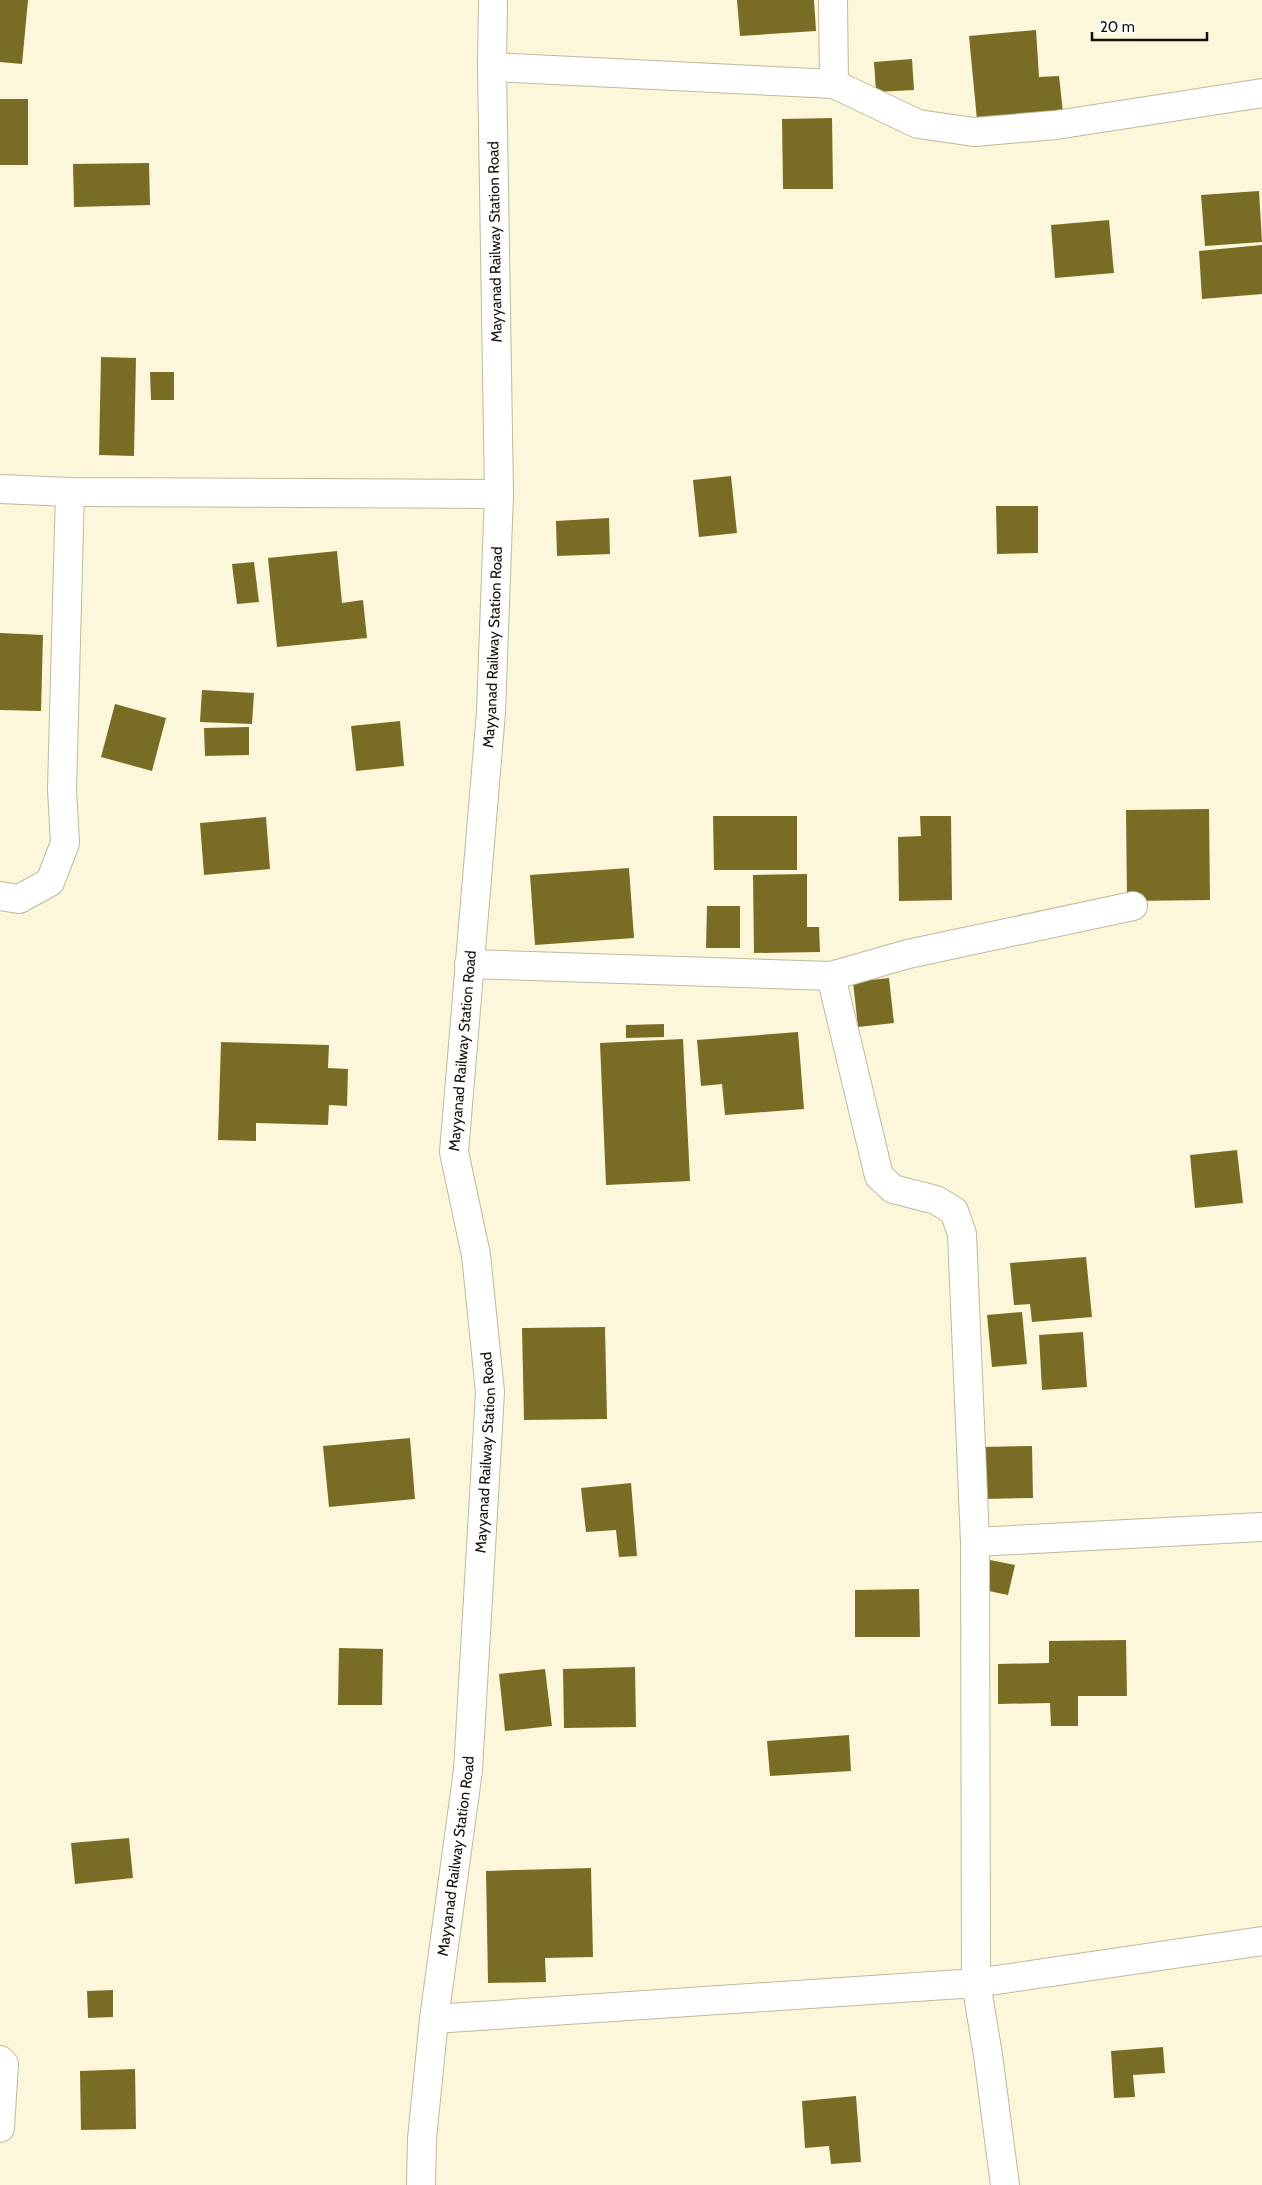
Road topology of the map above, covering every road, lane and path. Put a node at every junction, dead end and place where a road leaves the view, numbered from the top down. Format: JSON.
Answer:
{"nodes":[{"id":1,"x":493,"y":0,"type":"edge"},
{"id":2,"x":833,"y":0,"type":"edge"},
{"id":3,"x":492,"y":67,"type":"junction"},
{"id":4,"x":834,"y":84,"type":"junction"},
{"id":5,"x":1262,"y":93,"type":"edge"},
{"id":6,"x":0,"y":489,"type":"edge"},
{"id":7,"x":70,"y":492,"type":"junction"},
{"id":8,"x":499,"y":494,"type":"junction"},
{"id":9,"x":0,"y":896,"type":"edge"},
{"id":10,"x":1133,"y":906,"type":"dead end"},
{"id":11,"x":469,"y":964,"type":"junction"},
{"id":12,"x":831,"y":976,"type":"junction"},
{"id":13,"x":1262,"y":1527,"type":"edge"},
{"id":14,"x":975,"y":1542,"type":"junction"},
{"id":15,"x":1262,"y":1941,"type":"edge"},
{"id":16,"x":976,"y":1983,"type":"junction"},
{"id":17,"x":434,"y":2019,"type":"junction"},
{"id":18,"x":0,"y":2060,"type":"edge"},
{"id":19,"x":0,"y":2128,"type":"edge"},
{"id":20,"x":421,"y":2185,"type":"edge"},
{"id":21,"x":1005,"y":2185,"type":"edge"}],
"edges":[{"from":1,"to":3,"type":"street","name":"Mayyanad Railway Station Road"},
{"from":2,"to":4,"type":"street"},
{"from":3,"to":4,"type":"street"},
{"from":3,"to":8,"type":"street","name":"Mayyanad Railway Station Road"},
{"from":4,"to":5,"type":"street"},
{"from":6,"to":7,"type":"street"},
{"from":7,"to":8,"type":"street"},
{"from":7,"to":9,"type":"street"},
{"from":8,"to":11,"type":"street","name":"Mayyanad Railway Station Road"},
{"from":10,"to":12,"type":"street"},
{"from":11,"to":12,"type":"street"},
{"from":11,"to":17,"type":"street","name":"Mayyanad Railway Station Road"},
{"from":12,"to":14,"type":"street"},
{"from":13,"to":14,"type":"street"},
{"from":14,"to":16,"type":"street"},
{"from":15,"to":16,"type":"street"},
{"from":16,"to":17,"type":"street"},
{"from":16,"to":21,"type":"street"},
{"from":17,"to":20,"type":"street","name":"Mayyanad Railway Station Road"},
{"from":18,"to":19,"type":"street"}]}
